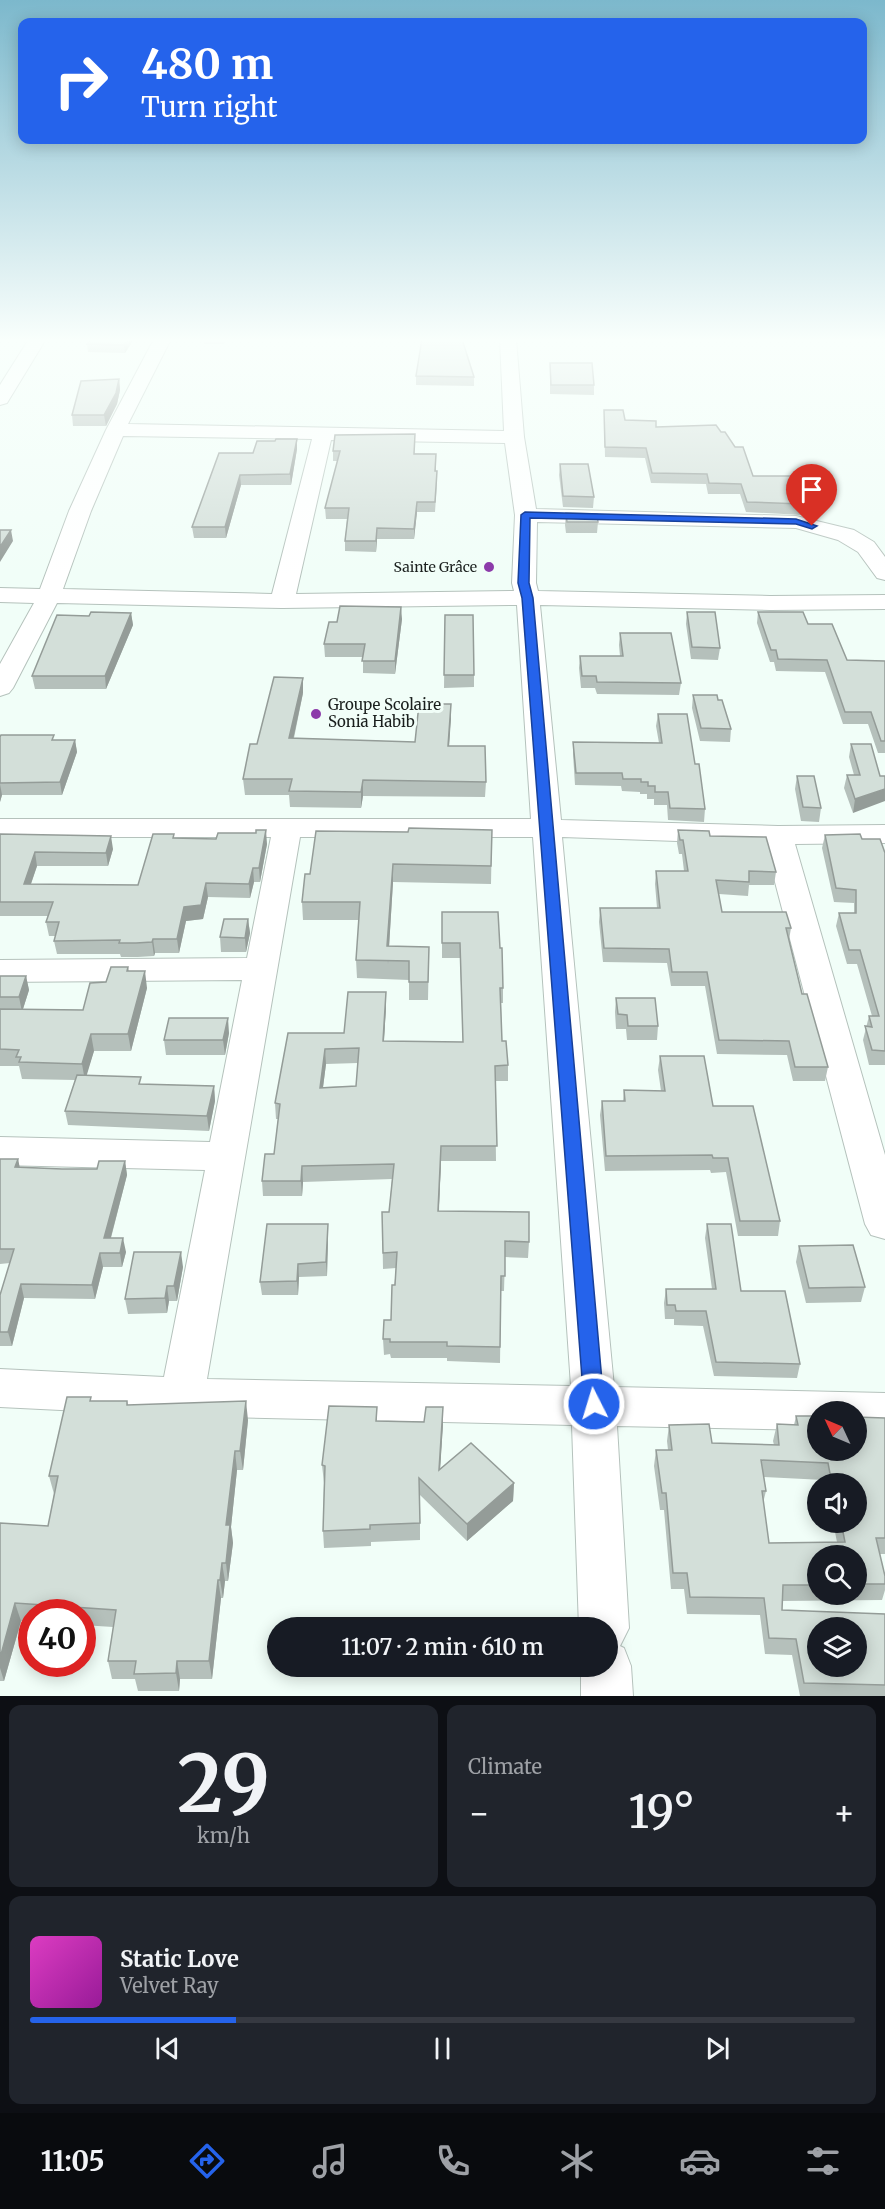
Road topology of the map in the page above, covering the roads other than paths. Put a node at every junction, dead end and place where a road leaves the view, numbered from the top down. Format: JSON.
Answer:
{"nodes":[{"id":1,"x":122,"y":418,"type":"edge"},
{"id":2,"x":513,"y":418,"type":"edge"},
{"id":3,"x":116,"y":430,"type":"junction"},
{"id":4,"x":323,"y":433,"type":"junction"},
{"id":5,"x":514,"y":437,"type":"junction"},
{"id":6,"x":525,"y":515,"type":"junction"},
{"id":7,"x":885,"y":573,"type":"edge"},
{"id":8,"x":0,"y":595,"type":"edge"},
{"id":9,"x":49,"y":596,"type":"junction"},
{"id":10,"x":528,"y":598,"type":"junction"},
{"id":11,"x":282,"y":601,"type":"junction"},
{"id":12,"x":885,"y":602,"type":"edge"},
{"id":13,"x":0,"y":688,"type":"edge"},
{"id":14,"x":0,"y":828,"type":"edge"},
{"id":15,"x":546,"y":828,"type":"junction"},
{"id":16,"x":287,"y":829,"type":"junction"},
{"id":17,"x":885,"y":834,"type":"edge"},
{"id":18,"x":778,"y":835,"type":"junction"},
{"id":19,"x":261,"y":969,"type":"junction"},
{"id":20,"x":0,"y":971,"type":"edge"},
{"id":21,"x":0,"y":1151,"type":"edge"},
{"id":22,"x":226,"y":1157,"type":"junction"},
{"id":23,"x":885,"y":1224,"type":"edge"},
{"id":24,"x":0,"y":1389,"type":"edge"},
{"id":25,"x":182,"y":1397,"type":"junction"},
{"id":26,"x":594,"y":1404,"type":"junction"},
{"id":27,"x":885,"y":1412,"type":"edge"},
{"id":28,"x":604,"y":1617,"type":"edge"},
{"id":29,"x":606,"y":1677,"type":"edge"},
{"id":30,"x":607,"y":1696,"type":"edge"}],
"edges":[{"from":1,"to":3,"type":"street"},
{"from":2,"to":5,"type":"street"},
{"from":3,"to":4,"type":"street"},
{"from":3,"to":9,"type":"street"},
{"from":4,"to":5,"type":"street"},
{"from":4,"to":11,"type":"street"},
{"from":5,"to":6,"type":"street"},
{"from":6,"to":7,"type":"street"},
{"from":6,"to":10,"type":"street"},
{"from":8,"to":9,"type":"street"},
{"from":9,"to":11,"type":"street"},
{"from":9,"to":13,"type":"street"},
{"from":10,"to":11,"type":"street"},
{"from":10,"to":12,"type":"street"},
{"from":10,"to":15,"type":"street"},
{"from":14,"to":16,"type":"street"},
{"from":15,"to":16,"type":"street"},
{"from":15,"to":18,"type":"street"},
{"from":15,"to":26,"type":"street"},
{"from":16,"to":19,"type":"street"},
{"from":17,"to":18,"type":"street"},
{"from":18,"to":23,"type":"street"},
{"from":19,"to":20,"type":"street"},
{"from":19,"to":22,"type":"street"},
{"from":21,"to":22,"type":"street"},
{"from":22,"to":25,"type":"street"},
{"from":24,"to":25,"type":"street"},
{"from":25,"to":26,"type":"street"},
{"from":26,"to":27,"type":"street"},
{"from":26,"to":28,"type":"street"},
{"from":29,"to":30,"type":"street"}]}
